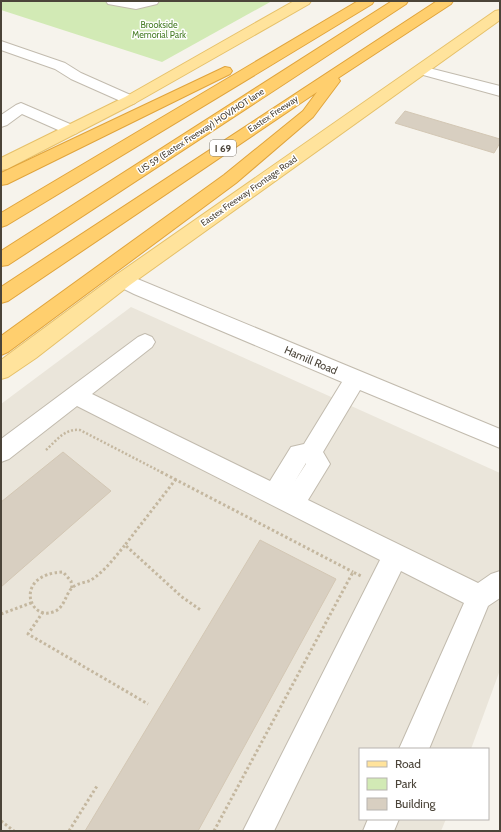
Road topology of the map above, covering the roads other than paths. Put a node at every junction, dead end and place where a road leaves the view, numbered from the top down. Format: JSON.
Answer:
{"nodes":[{"id":1,"x":113,"y":1,"type":"edge"},
{"id":2,"x":152,"y":1,"type":"edge"},
{"id":3,"x":304,"y":1,"type":"edge"},
{"id":4,"x":367,"y":1,"type":"edge"},
{"id":5,"x":401,"y":1,"type":"edge"},
{"id":6,"x":446,"y":1,"type":"edge"},
{"id":7,"x":500,"y":14,"type":"edge"},
{"id":8,"x":1,"y":45,"type":"edge"},
{"id":9,"x":267,"y":60,"type":"junction"},
{"id":10,"x":343,"y":68,"type":"junction"},
{"id":11,"x":421,"y":70,"type":"junction"},
{"id":12,"x":500,"y":91,"type":"edge"},
{"id":13,"x":130,"y":100,"type":"junction"},
{"id":14,"x":1,"y":122,"type":"edge"},
{"id":15,"x":71,"y":130,"type":"junction"},
{"id":16,"x":1,"y":165,"type":"edge"},
{"id":17,"x":1,"y":180,"type":"edge"},
{"id":18,"x":1,"y":221,"type":"edge"},
{"id":19,"x":1,"y":260,"type":"edge"},
{"id":20,"x":123,"y":280,"type":"junction"},
{"id":21,"x":1,"y":296,"type":"edge"},
{"id":22,"x":145,"y":342,"type":"dead end"},
{"id":23,"x":1,"y":347,"type":"edge"},
{"id":24,"x":1,"y":371,"type":"edge"},
{"id":25,"x":356,"y":378,"type":"junction"},
{"id":26,"x":75,"y":395,"type":"junction"},
{"id":27,"x":500,"y":439,"type":"edge"},
{"id":28,"x":1,"y":452,"type":"edge"},
{"id":29,"x":286,"y":495,"type":"junction"},
{"id":30,"x":396,"y":555,"type":"junction"},
{"id":31,"x":489,"y":590,"type":"edge"},
{"id":32,"x":414,"y":748,"type":"edge"},
{"id":33,"x":384,"y":820,"type":"edge"},
{"id":34,"x":258,"y":831,"type":"edge"},
{"id":35,"x":378,"y":831,"type":"edge"}],
"edges":[{"from":1,"to":2,"type":"street"},
{"from":3,"to":13,"type":"main road"},
{"from":4,"to":9,"type":"highway"},
{"from":5,"to":19,"type":"highway","name":"US 59 (Eastex Freeway) HOV/HOT lane"},
{"from":6,"to":10,"type":"highway","name":"Eastex Freeway","number":"I 69"},
{"from":7,"to":11,"type":"main road","name":"Eastex Freeway Frontage Road"},
{"from":8,"to":13,"type":"street"},
{"from":9,"to":17,"type":"highway"},
{"from":9,"to":18,"type":"highway"},
{"from":10,"to":21,"type":"highway","name":"Eastex Freeway","number":"I 69"},
{"from":10,"to":23,"type":"highway"},
{"from":11,"to":12,"type":"street"},
{"from":11,"to":20,"type":"main road","name":"Eastex Freeway Frontage Road"},
{"from":13,"to":15,"type":"main road"},
{"from":14,"to":15,"type":"street"},
{"from":15,"to":16,"type":"main road"},
{"from":20,"to":24,"type":"main road","name":"Eastex Freeway Frontage Road"},
{"from":20,"to":25,"type":"street","name":"Hamill Road"},
{"from":22,"to":26,"type":"street"},
{"from":25,"to":27,"type":"street","name":"Hamill Road"},
{"from":25,"to":29,"type":"street"},
{"from":26,"to":28,"type":"street"},
{"from":26,"to":29,"type":"street"},
{"from":29,"to":30,"type":"street"},
{"from":30,"to":31,"type":"street"},
{"from":30,"to":34,"type":"street"},
{"from":31,"to":32,"type":"street"},
{"from":33,"to":35,"type":"street"}]}
